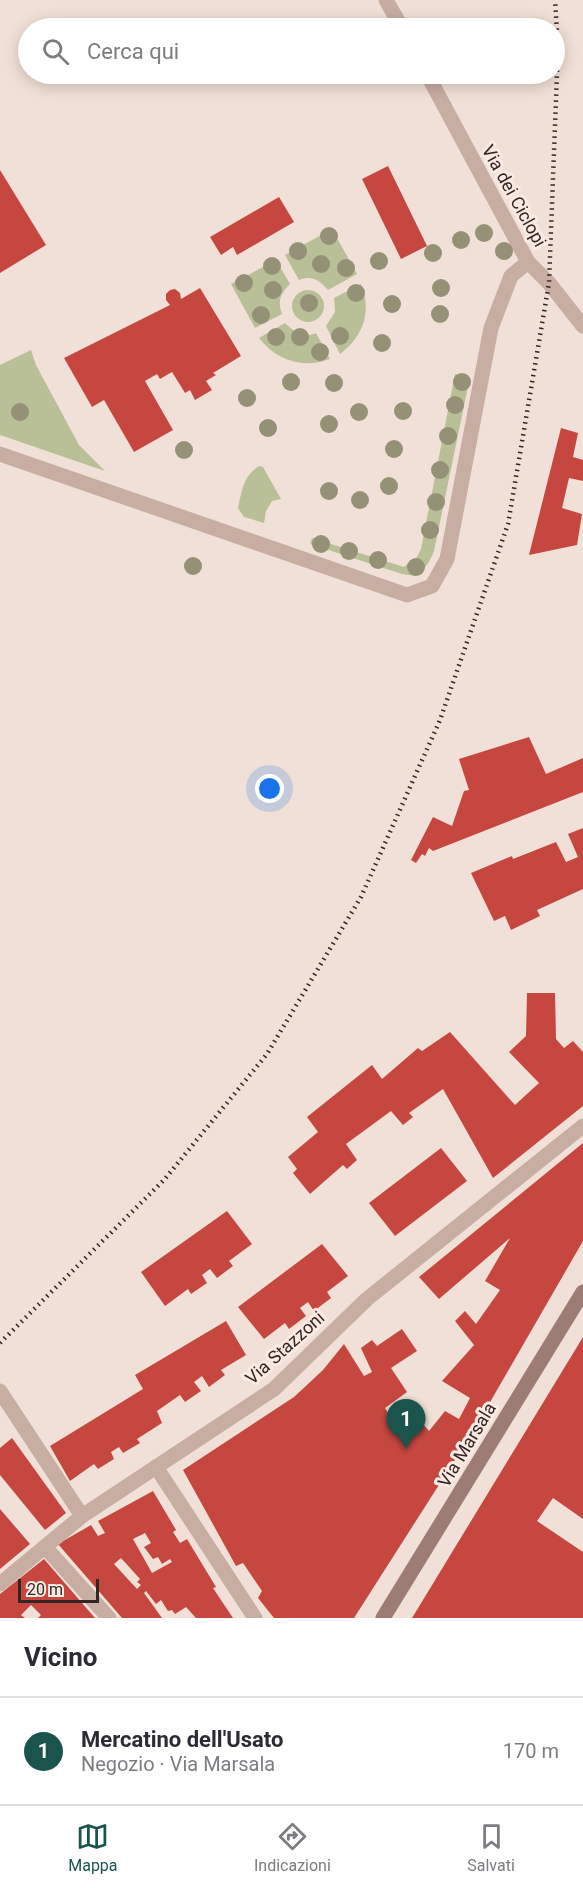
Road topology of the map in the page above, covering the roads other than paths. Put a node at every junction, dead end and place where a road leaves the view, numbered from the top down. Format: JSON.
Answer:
{"nodes":[{"id":1,"x":386,"y":0,"type":"edge"},
{"id":2,"x":396,"y":18,"type":"edge"},
{"id":3,"x":433,"y":84,"type":"edge"},
{"id":4,"x":528,"y":262,"type":"junction"},
{"id":5,"x":583,"y":326,"type":"edge"},
{"id":6,"x":0,"y":454,"type":"edge"},
{"id":7,"x":583,"y":1126,"type":"edge"},
{"id":8,"x":583,"y":1292,"type":"edge"},
{"id":9,"x":0,"y":1390,"type":"edge"},
{"id":10,"x":156,"y":1467,"type":"junction"},
{"id":11,"x":82,"y":1516,"type":"junction"},
{"id":12,"x":45,"y":1547,"type":"junction"},
{"id":13,"x":0,"y":1584,"type":"edge"},
{"id":14,"x":109,"y":1618,"type":"edge"},
{"id":15,"x":255,"y":1618,"type":"edge"},
{"id":16,"x":383,"y":1618,"type":"edge"}],
"edges":[{"from":1,"to":2,"type":"street"},
{"from":3,"to":4,"type":"street","name":"Via dei Ciclopi"},
{"from":4,"to":5,"type":"street","name":"Via dei Ciclopi"},
{"from":4,"to":6,"type":"street"},
{"from":7,"to":10,"type":"street","name":"Via Stazzoni"},
{"from":8,"to":16,"type":"main road","name":"Via Marsala"},
{"from":9,"to":11,"type":"street"},
{"from":10,"to":11,"type":"street","name":"Via Stazzoni"},
{"from":10,"to":15,"type":"street"},
{"from":11,"to":12,"type":"street","name":"Via Stazzoni"},
{"from":12,"to":13,"type":"street","name":"Via Stazzoni"},
{"from":12,"to":14,"type":"street"}]}
